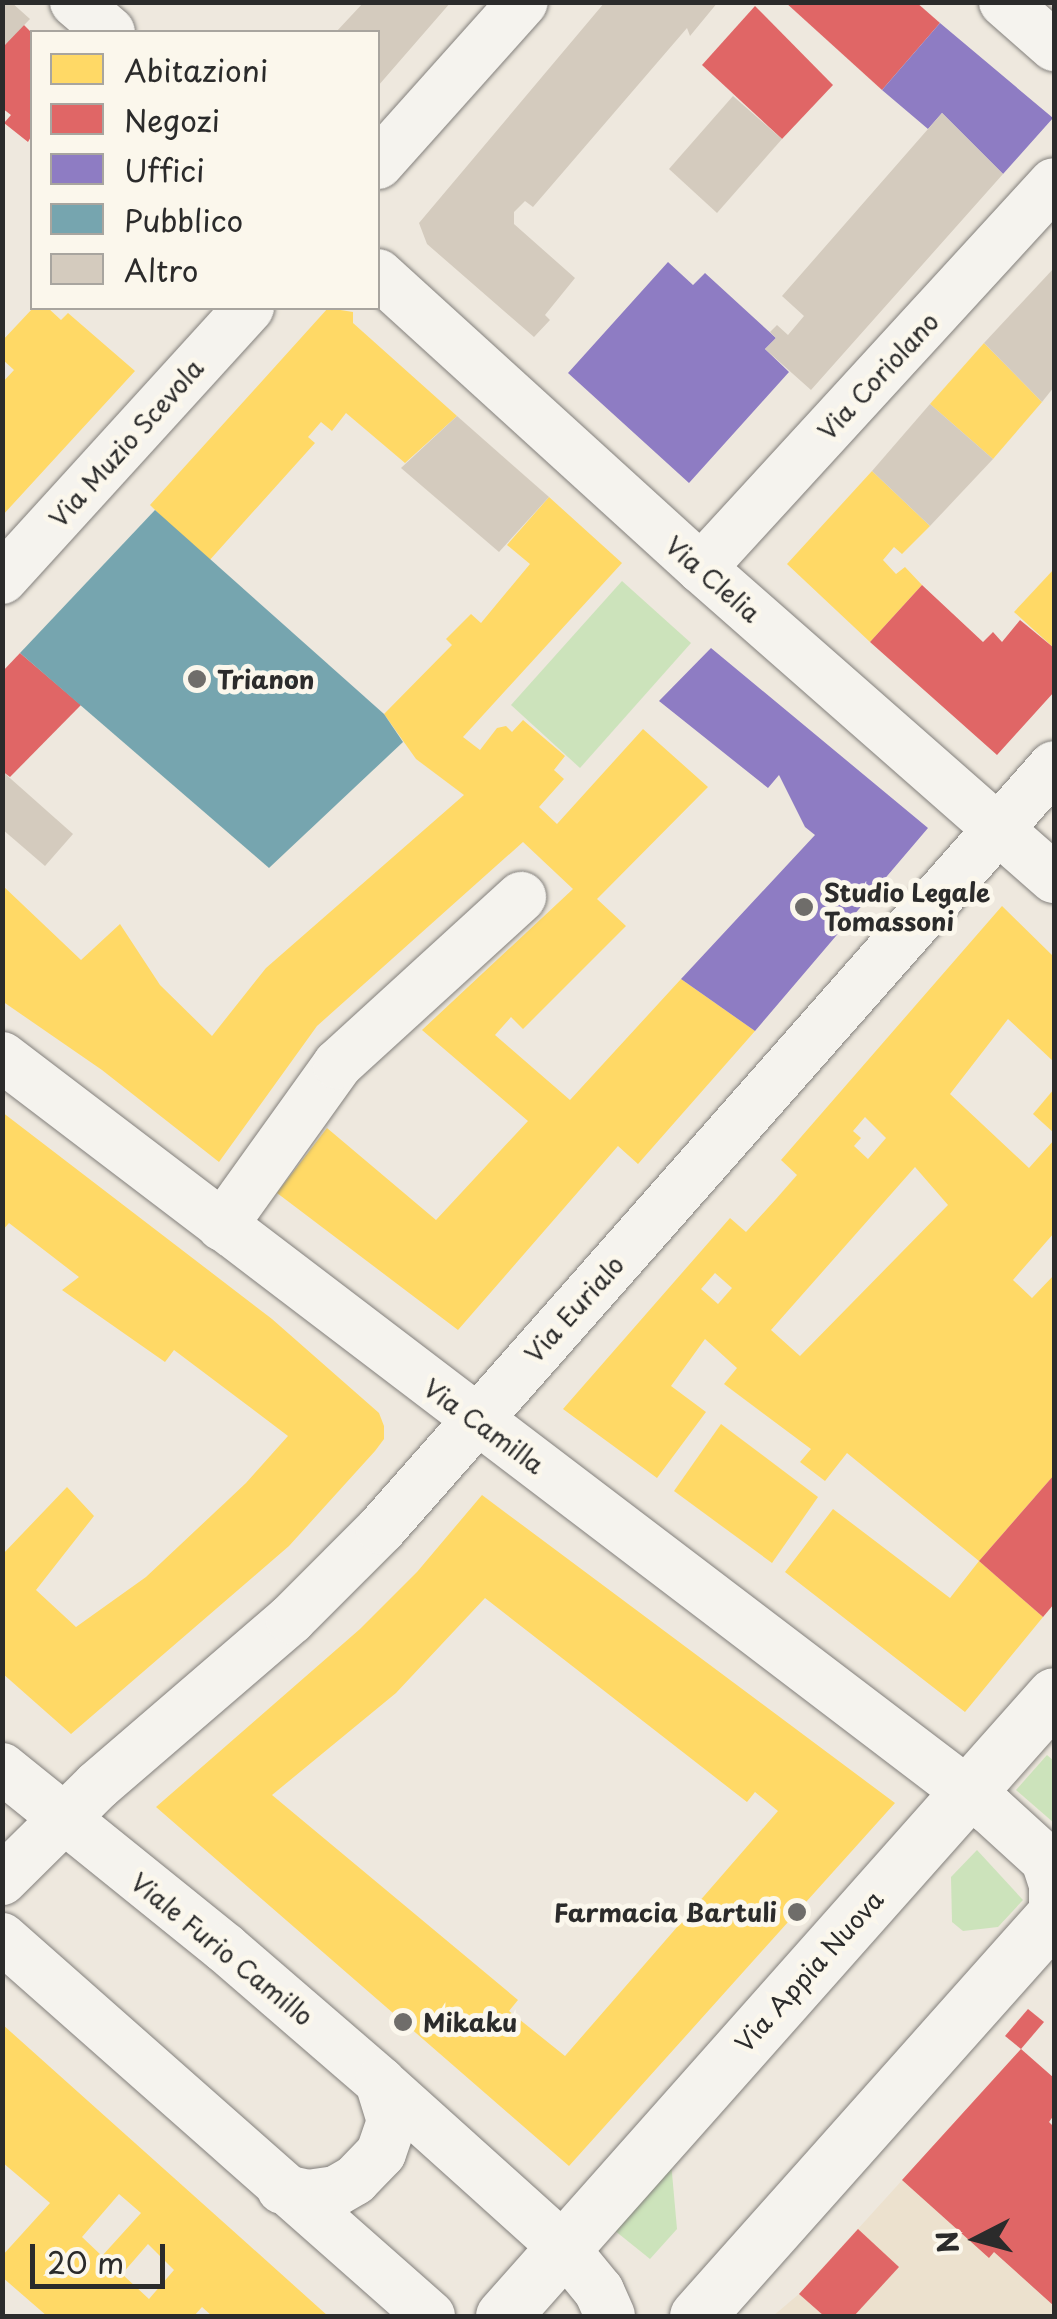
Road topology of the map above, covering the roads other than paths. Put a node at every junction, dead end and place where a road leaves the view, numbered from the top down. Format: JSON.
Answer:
{"nodes":[{"id":1,"x":76,"y":2,"type":"edge"},
{"id":2,"x":523,"y":2,"type":"edge"},
{"id":3,"x":1004,"y":2,"type":"edge"},
{"id":4,"x":108,"y":30,"type":"edge"},
{"id":5,"x":1054,"y":46,"type":"edge"},
{"id":6,"x":380,"y":162,"type":"edge"},
{"id":7,"x":1054,"y":183,"type":"edge"},
{"id":8,"x":380,"y":276,"type":"edge"},
{"id":9,"x":247,"y":310,"type":"edge"},
{"id":10,"x":701,"y":568,"type":"junction"},
{"id":11,"x":2,"y":580,"type":"edge"},
{"id":12,"x":1054,"y":766,"type":"edge"},
{"id":13,"x":999,"y":829,"type":"junction"},
{"id":14,"x":1054,"y":878,"type":"edge"},
{"id":15,"x":521,"y":897,"type":"dead end"},
{"id":16,"x":2,"y":1057,"type":"edge"},
{"id":17,"x":222,"y":1226,"type":"junction"},
{"id":18,"x":475,"y":1421,"type":"junction"},
{"id":19,"x":1054,"y":1695,"type":"edge"},
{"id":20,"x":2,"y":1768,"type":"edge"},
{"id":21,"x":968,"y":1792,"type":"junction"},
{"id":22,"x":61,"y":1820,"type":"junction"},
{"id":23,"x":2,"y":1880,"type":"edge"},
{"id":24,"x":1054,"y":1915,"type":"edge"},
{"id":25,"x":2,"y":1938,"type":"edge"},
{"id":26,"x":380,"y":2082,"type":"junction"},
{"id":27,"x":282,"y":2189,"type":"junction"},
{"id":28,"x":563,"y":2247,"type":"junction"},
{"id":29,"x":430,"y":2316,"type":"edge"},
{"id":30,"x":503,"y":2316,"type":"edge"},
{"id":31,"x":610,"y":2316,"type":"edge"},
{"id":32,"x":697,"y":2316,"type":"edge"}],
"edges":[{"from":1,"to":4,"type":"street"},
{"from":2,"to":6,"type":"street"},
{"from":3,"to":5,"type":"street"},
{"from":7,"to":10,"type":"street","name":"Via Coriolano"},
{"from":8,"to":10,"type":"street","name":"Via Clelia"},
{"from":9,"to":11,"type":"street","name":"Via Muzio Scevola"},
{"from":10,"to":13,"type":"street","name":"Via Clelia"},
{"from":12,"to":13,"type":"street","name":"Via Eurialo"},
{"from":13,"to":14,"type":"street","name":"Via Clelia"},
{"from":13,"to":18,"type":"street","name":"Via Eurialo"},
{"from":15,"to":17,"type":"street"},
{"from":16,"to":17,"type":"street","name":"Via Camilla"},
{"from":17,"to":18,"type":"street","name":"Via Camilla"},
{"from":18,"to":21,"type":"street","name":"Via Camilla"},
{"from":18,"to":22,"type":"street","name":"Via Eurialo"},
{"from":19,"to":21,"type":"main road","name":"Via Appia Nuova"},
{"from":20,"to":22,"type":"street","name":"Viale Furio Camillo"},
{"from":21,"to":24,"type":"street","name":"Via Camilla"},
{"from":21,"to":28,"type":"main road","name":"Via Appia Nuova"},
{"from":22,"to":23,"type":"street"},
{"from":22,"to":26,"type":"street","name":"Viale Furio Camillo"},
{"from":24,"to":32,"type":"main road"},
{"from":25,"to":27,"type":"street"},
{"from":26,"to":27,"type":"street"},
{"from":26,"to":28,"type":"street","name":"Viale Furio Camillo"},
{"from":27,"to":29,"type":"street"},
{"from":28,"to":30,"type":"main road","name":"Via Appia Nuova"},
{"from":28,"to":31,"type":"street"}]}
